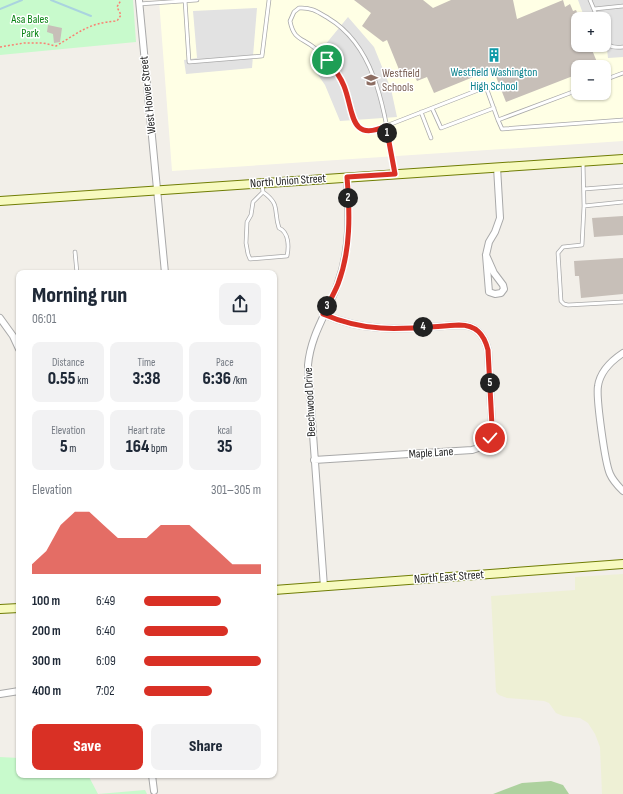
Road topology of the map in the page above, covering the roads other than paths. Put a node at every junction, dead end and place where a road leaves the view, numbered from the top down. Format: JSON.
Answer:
{"nodes":[{"id":1,"x":185,"y":0,"type":"edge"},
{"id":2,"x":197,"y":0,"type":"edge"},
{"id":3,"x":269,"y":0,"type":"edge"},
{"id":4,"x":590,"y":0,"type":"edge"},
{"id":5,"x":139,"y":2,"type":"edge"},
{"id":6,"x":623,"y":6,"type":"edge"},
{"id":7,"x":594,"y":9,"type":"junction"},
{"id":8,"x":595,"y":12,"type":"edge"},
{"id":9,"x":611,"y":47,"type":"edge"},
{"id":10,"x":623,"y":47,"type":"edge"},
{"id":11,"x":623,"y":72,"type":"edge"},
{"id":12,"x":611,"y":77,"type":"edge"},
{"id":13,"x":571,"y":93,"type":"edge"},
{"id":14,"x":432,"y":108,"type":"junction"},
{"id":15,"x":494,"y":108,"type":"junction"},
{"id":16,"x":421,"y":112,"type":"junction"},
{"id":17,"x":498,"y":120,"type":"junction"},
{"id":18,"x":623,"y":120,"type":"edge"},
{"id":19,"x":386,"y":126,"type":"junction"},
{"id":20,"x":431,"y":138,"type":"dead end"},
{"id":21,"x":623,"y":159,"type":"edge"},
{"id":22,"x":583,"y":161,"type":"junction"},
{"id":23,"x":497,"y":167,"type":"junction"},
{"id":24,"x":395,"y":174,"type":"junction"},
{"id":25,"x":347,"y":177,"type":"junction"},
{"id":26,"x":262,"y":183,"type":"junction"},
{"id":27,"x":623,"y":186,"type":"edge"},
{"id":28,"x":584,"y":189,"type":"junction"},
{"id":29,"x":158,"y":190,"type":"junction"},
{"id":30,"x":263,"y":192,"type":"junction"},
{"id":31,"x":0,"y":201,"type":"edge"},
{"id":32,"x":623,"y":202,"type":"edge"},
{"id":33,"x":584,"y":206,"type":"junction"},
{"id":34,"x":75,"y":252,"type":"dead end"},
{"id":35,"x":486,"y":255,"type":"junction"},
{"id":36,"x":77,"y":270,"type":"edge"},
{"id":37,"x":165,"y":270,"type":"edge"},
{"id":38,"x":623,"y":302,"type":"edge"},
{"id":39,"x":323,"y":314,"type":"junction"},
{"id":40,"x":0,"y":318,"type":"edge"},
{"id":41,"x":16,"y":342,"type":"edge"},
{"id":42,"x":623,"y":353,"type":"edge"},
{"id":43,"x":314,"y":460,"type":"junction"},
{"id":44,"x":623,"y":491,"type":"edge"},
{"id":45,"x":623,"y":564,"type":"edge"},
{"id":46,"x":324,"y":587,"type":"junction"},
{"id":47,"x":277,"y":590,"type":"edge"},
{"id":48,"x":16,"y":608,"type":"edge"},
{"id":49,"x":0,"y":609,"type":"edge"},
{"id":50,"x":16,"y":692,"type":"edge"},
{"id":51,"x":0,"y":694,"type":"edge"},
{"id":52,"x":152,"y":778,"type":"edge"},
{"id":53,"x":154,"y":792,"type":"edge"}],
"edges":[{"from":1,"to":2,"type":"lane"},
{"from":1,"to":3,"type":"lane"},
{"from":1,"to":5,"type":"lane"},
{"from":4,"to":7,"type":"lane"},
{"from":5,"to":29,"type":"street","name":"West Hoover Street"},
{"from":6,"to":7,"type":"lane"},
{"from":7,"to":8,"type":"lane"},
{"from":9,"to":10,"type":"lane"},
{"from":11,"to":12,"type":"lane"},
{"from":13,"to":17,"type":"lane"},
{"from":14,"to":15,"type":"lane"},
{"from":14,"to":15,"type":"lane"},
{"from":14,"to":16,"type":"lane"},
{"from":15,"to":17,"type":"lane"},
{"from":16,"to":19,"type":"lane"},
{"from":16,"to":20,"type":"lane"},
{"from":17,"to":18,"type":"lane"},
{"from":19,"to":19,"type":"lane"},
{"from":19,"to":24,"type":"lane"},
{"from":21,"to":22,"type":"street","name":"North Union Street"},
{"from":22,"to":23,"type":"street","name":"North Union Street"},
{"from":22,"to":28,"type":"lane"},
{"from":23,"to":24,"type":"street","name":"North Union Street"},
{"from":23,"to":35,"type":"street"},
{"from":24,"to":25,"type":"street","name":"North Union Street"},
{"from":25,"to":26,"type":"street","name":"North Union Street"},
{"from":25,"to":39,"type":"street","name":"Beechwood Drive"},
{"from":26,"to":29,"type":"street","name":"North Union Street"},
{"from":26,"to":30,"type":"lane"},
{"from":27,"to":28,"type":"lane"},
{"from":28,"to":33,"type":"lane"},
{"from":29,"to":31,"type":"street","name":"North Union Street"},
{"from":29,"to":37,"type":"street","name":"West Hoover Street"},
{"from":30,"to":30,"type":"lane"},
{"from":32,"to":33,"type":"lane"},
{"from":33,"to":38,"type":"lane"},
{"from":34,"to":36,"type":"lane"},
{"from":35,"to":35,"type":"street"},
{"from":39,"to":43,"type":"street","name":"Beechwood Drive"},
{"from":39,"to":43,"type":"street","name":"Maple Lane"},
{"from":40,"to":41,"type":"street"},
{"from":42,"to":44,"type":"street"},
{"from":43,"to":46,"type":"street","name":"Beechwood Drive"},
{"from":45,"to":46,"type":"street","name":"North East Street"},
{"from":46,"to":47,"type":"street","name":"North East Street"},
{"from":48,"to":49,"type":"street"},
{"from":50,"to":51,"type":"street"},
{"from":52,"to":53,"type":"street"}]}
